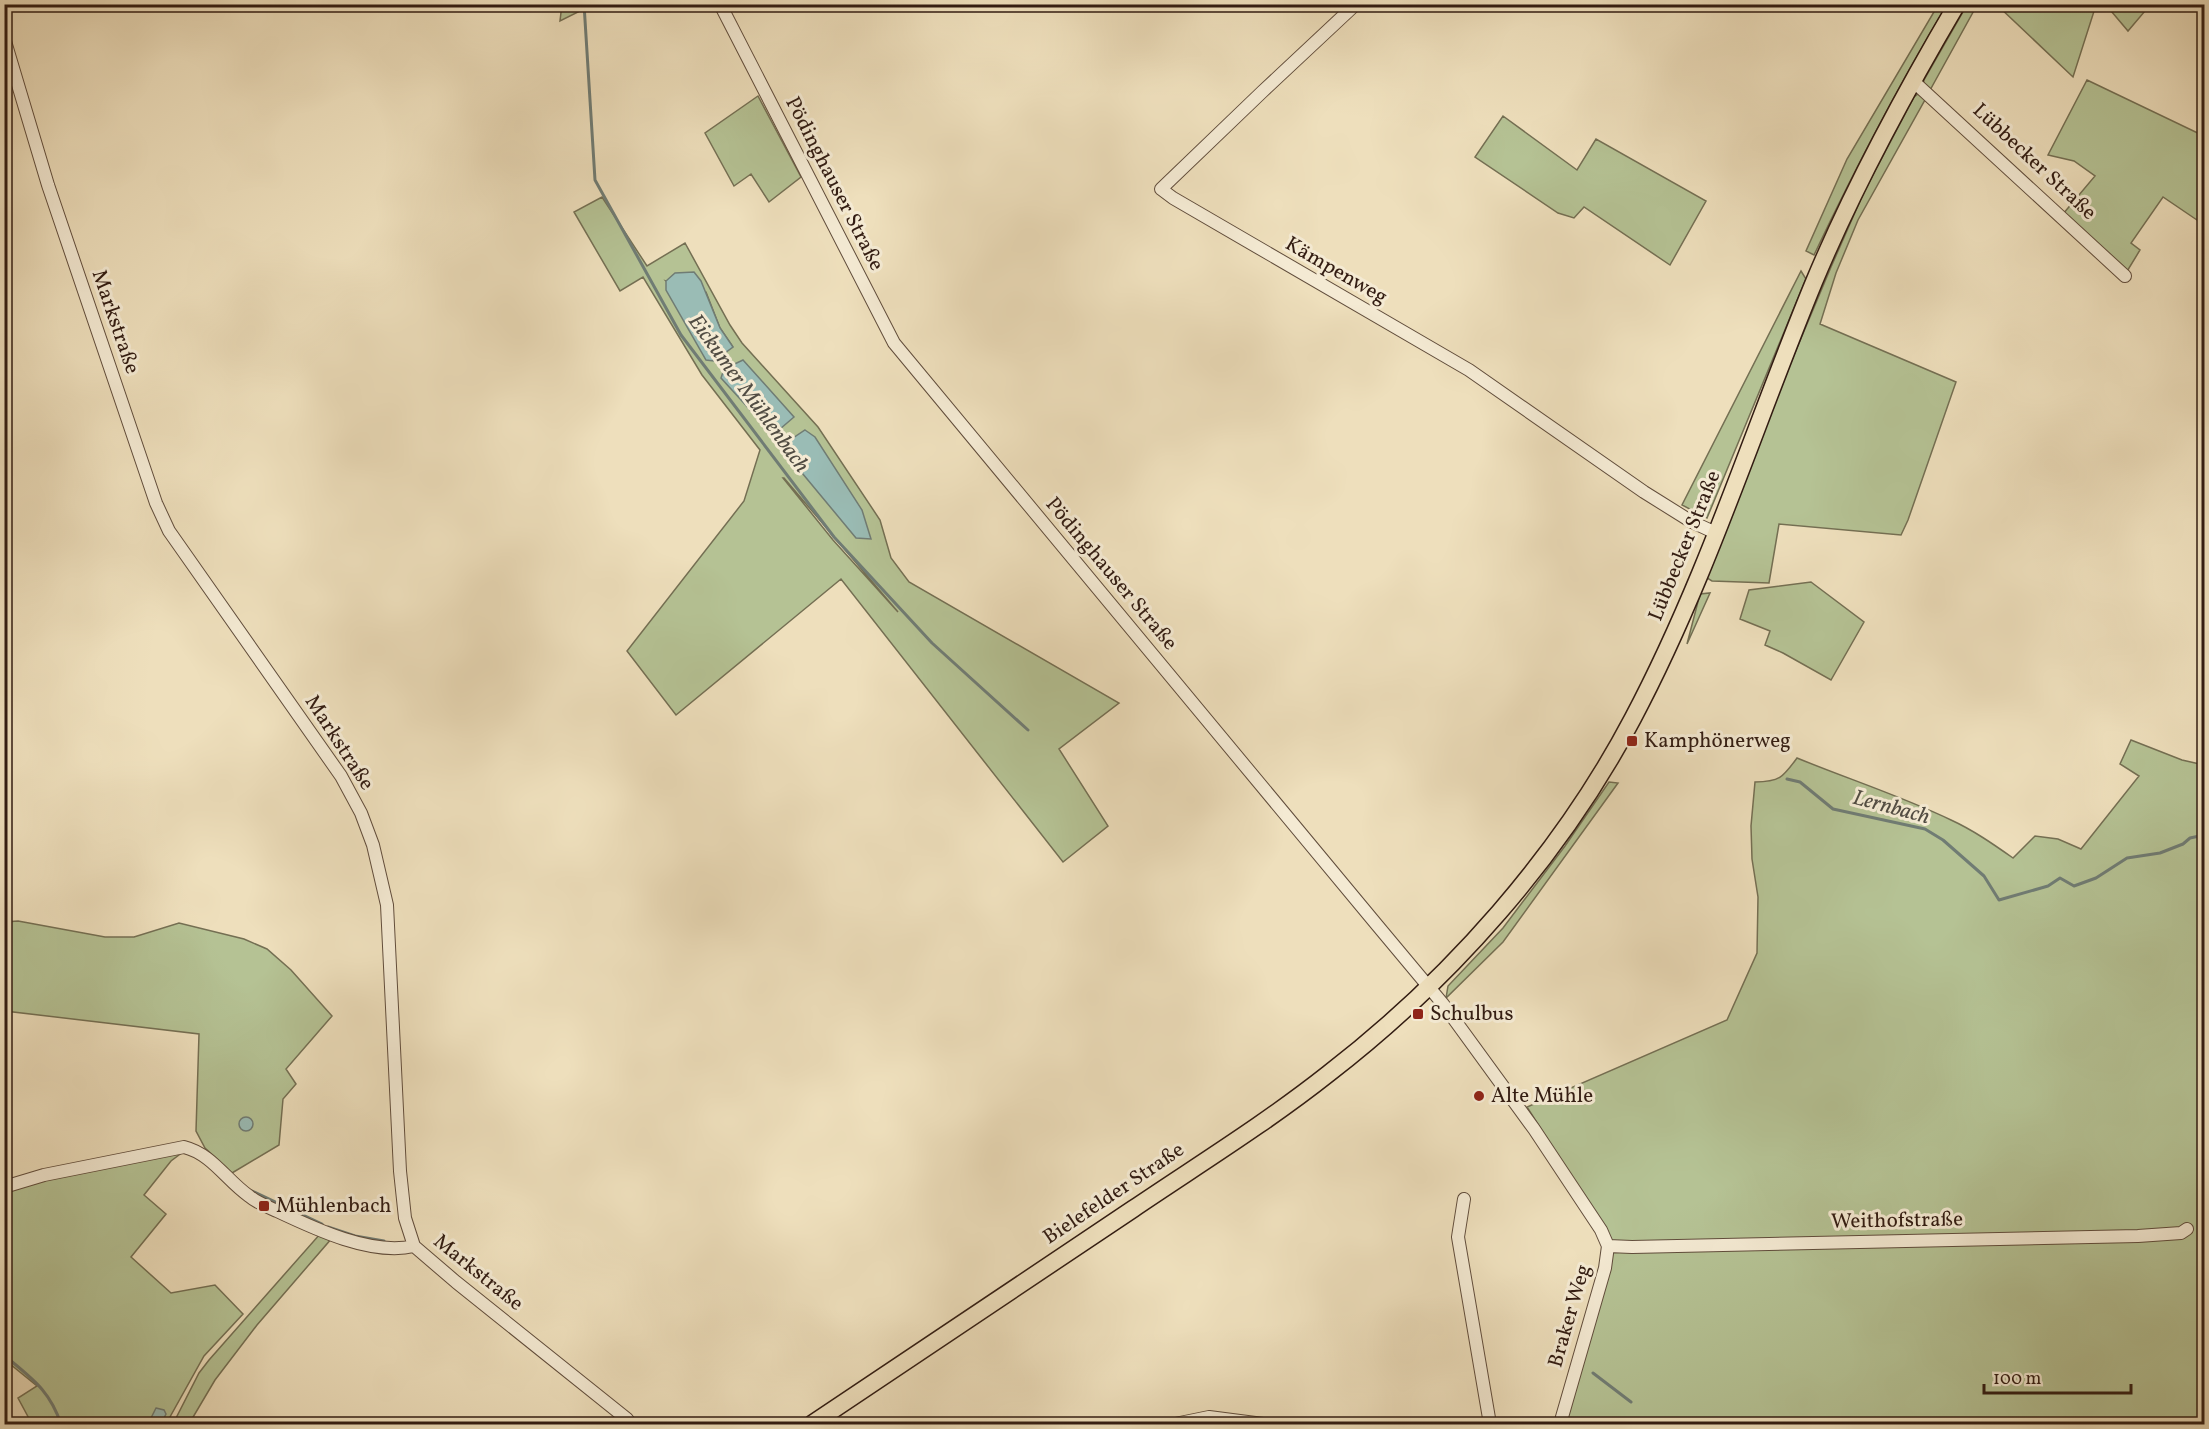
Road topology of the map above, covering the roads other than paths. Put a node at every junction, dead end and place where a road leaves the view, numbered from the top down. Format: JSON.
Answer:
{"nodes":[{"id":1,"x":720,"y":4,"type":"edge"},
{"id":2,"x":1356,"y":4,"type":"edge"},
{"id":3,"x":1957,"y":4,"type":"edge"},
{"id":4,"x":4,"y":38,"type":"edge"},
{"id":5,"x":1912,"y":81,"type":"junction"},
{"id":6,"x":2125,"y":276,"type":"dead end"},
{"id":7,"x":1716,"y":533,"type":"junction"},
{"id":8,"x":1430,"y":986,"type":"junction"},
{"id":9,"x":1533,"y":1129,"type":"joint"},
{"id":10,"x":4,"y":1187,"type":"edge"},
{"id":11,"x":1464,"y":1199,"type":"dead end"},
{"id":12,"x":2187,"y":1229,"type":"dead end"},
{"id":13,"x":1608,"y":1245,"type":"junction"},
{"id":14,"x":414,"y":1246,"type":"junction"},
{"id":15,"x":631,"y":1425,"type":"edge"},
{"id":16,"x":812,"y":1425,"type":"edge"},
{"id":17,"x":1175,"y":1425,"type":"edge"},
{"id":18,"x":1263,"y":1425,"type":"edge"},
{"id":19,"x":1490,"y":1425,"type":"edge"},
{"id":20,"x":1560,"y":1425,"type":"edge"}],
"edges":[{"from":1,"to":8,"type":"street","name":"Pödinghauser Straße"},
{"from":2,"to":7,"type":"street","name":"Kämpenweg"},
{"from":3,"to":5,"type":"main road","name":"Lübbecker Straße"},
{"from":4,"to":14,"type":"street","name":"Markstraße"},
{"from":5,"to":6,"type":"street","name":"Lübbecker Straße"},
{"from":5,"to":7,"type":"main road","name":"Lübbecker Straße"},
{"from":7,"to":8,"type":"main road","name":"Lübbecker Straße"},
{"from":8,"to":9,"type":"street","name":"Pödinghauser Straße"},
{"from":8,"to":16,"type":"main road","name":"Bielefelder Straße"},
{"from":9,"to":13,"type":"street","name":"Braker Weg"},
{"from":10,"to":14,"type":"street"},
{"from":11,"to":19,"type":"street"},
{"from":12,"to":13,"type":"street","name":"Weithofstraße"},
{"from":13,"to":20,"type":"street","name":"Braker Weg"},
{"from":14,"to":15,"type":"street","name":"Markstraße"},
{"from":17,"to":18,"type":"street"}]}
